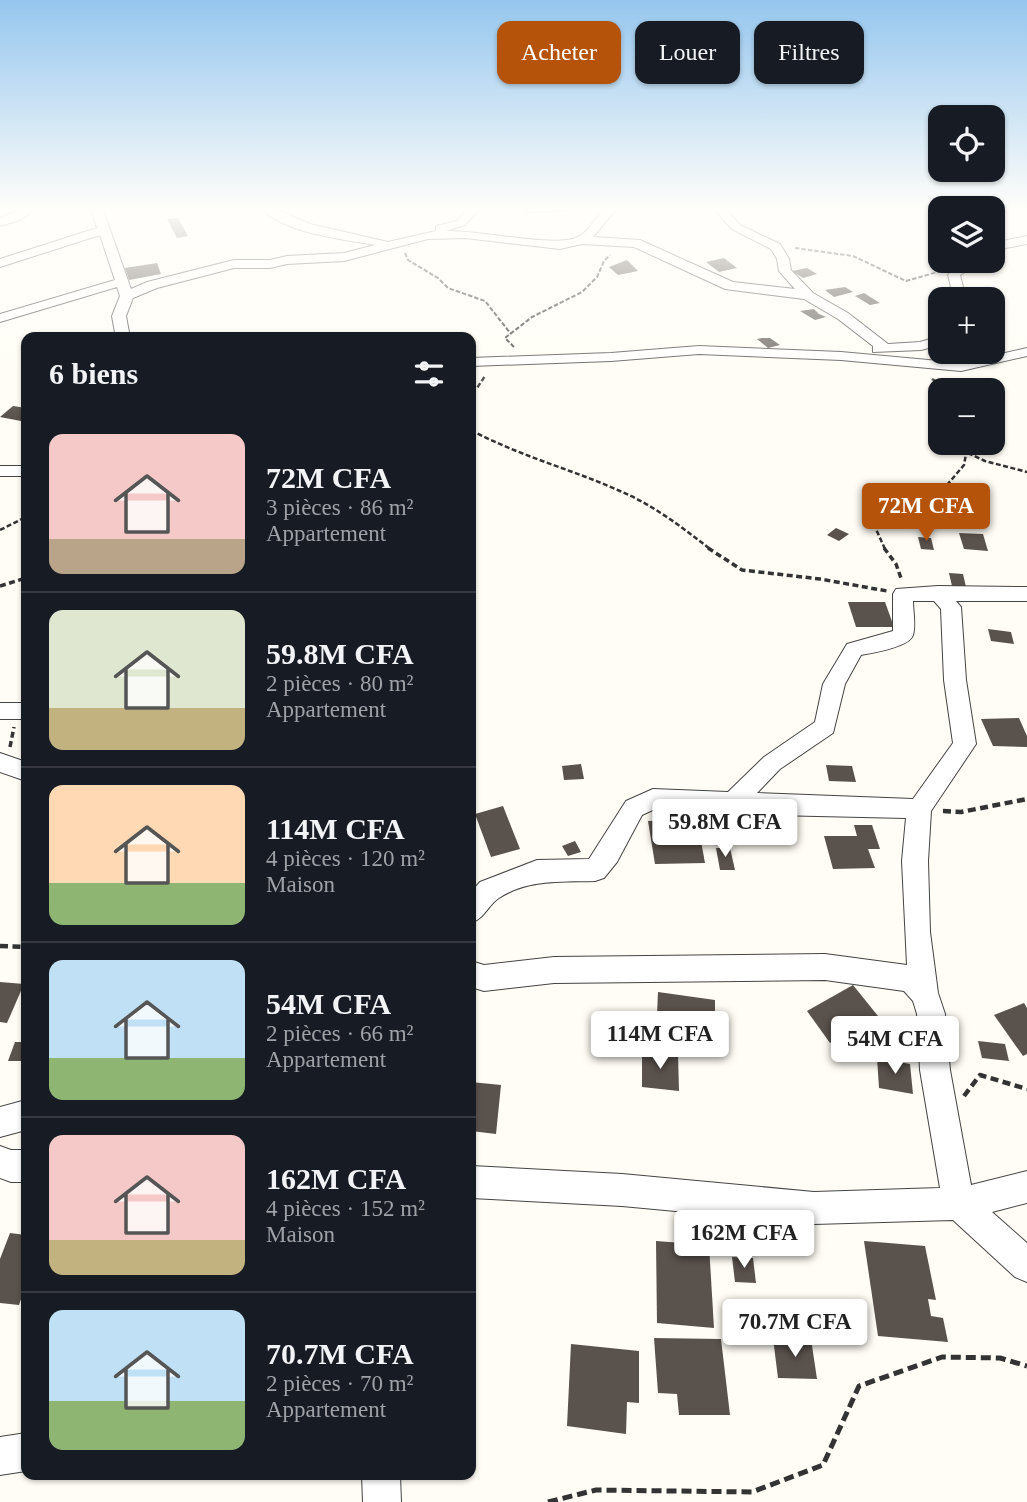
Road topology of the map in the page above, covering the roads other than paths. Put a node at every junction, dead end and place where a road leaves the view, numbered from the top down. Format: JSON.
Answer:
{"nodes":[{"id":1,"x":120,"y":277,"type":"edge"},
{"id":2,"x":183,"y":277,"type":"edge"},
{"id":3,"x":711,"y":277,"type":"edge"},
{"id":4,"x":791,"y":277,"type":"edge"},
{"id":5,"x":124,"y":289,"type":"junction"},
{"id":6,"x":808,"y":296,"type":"junction"},
{"id":7,"x":0,"y":318,"type":"edge"},
{"id":8,"x":122,"y":332,"type":"edge"},
{"id":9,"x":928,"y":344,"type":"edge"},
{"id":10,"x":884,"y":348,"type":"junction"},
{"id":11,"x":1027,"y":352,"type":"edge"},
{"id":12,"x":841,"y":356,"type":"junction"},
{"id":13,"x":476,"y":362,"type":"edge"},
{"id":14,"x":0,"y":471,"type":"edge"},
{"id":15,"x":21,"y":471,"type":"edge"},
{"id":16,"x":938,"y":593,"type":"junction"},
{"id":17,"x":1027,"y":594,"type":"edge"},
{"id":18,"x":731,"y":804,"type":"junction"},
{"id":19,"x":919,"y":809,"type":"junction"},
{"id":20,"x":476,"y":905,"type":"edge"},
{"id":21,"x":476,"y":976,"type":"edge"},
{"id":22,"x":924,"y":993,"type":"junction"},
{"id":23,"x":21,"y":1116,"type":"edge"},
{"id":24,"x":0,"y":1122,"type":"edge"},
{"id":25,"x":0,"y":1162,"type":"edge"},
{"id":26,"x":21,"y":1166,"type":"edge"},
{"id":27,"x":476,"y":1182,"type":"edge"},
{"id":28,"x":1027,"y":1186,"type":"edge"},
{"id":29,"x":959,"y":1204,"type":"junction"},
{"id":30,"x":1027,"y":1265,"type":"edge"},
{"id":31,"x":21,"y":1453,"type":"edge"},
{"id":32,"x":0,"y":1456,"type":"edge"},
{"id":33,"x":380,"y":1480,"type":"edge"},
{"id":34,"x":382,"y":1502,"type":"edge"}],
"edges":[{"from":1,"to":5,"type":"street"},
{"from":2,"to":5,"type":"street"},
{"from":3,"to":6,"type":"street"},
{"from":4,"to":6,"type":"street"},
{"from":5,"to":7,"type":"street"},
{"from":5,"to":8,"type":"street"},
{"from":6,"to":10,"type":"street"},
{"from":9,"to":10,"type":"street"},
{"from":10,"to":12,"type":"street"},
{"from":11,"to":12,"type":"street"},
{"from":12,"to":13,"type":"street"},
{"from":14,"to":15,"type":"street"},
{"from":16,"to":17,"type":"street"},
{"from":16,"to":18,"type":"street"},
{"from":16,"to":19,"type":"street"},
{"from":18,"to":19,"type":"street"},
{"from":18,"to":20,"type":"street"},
{"from":19,"to":22,"type":"street"},
{"from":21,"to":22,"type":"street"},
{"from":22,"to":29,"type":"street"},
{"from":23,"to":24,"type":"street"},
{"from":25,"to":26,"type":"street"},
{"from":27,"to":29,"type":"street"},
{"from":28,"to":29,"type":"street"},
{"from":29,"to":30,"type":"street"},
{"from":31,"to":32,"type":"street"},
{"from":33,"to":34,"type":"street"}]}
